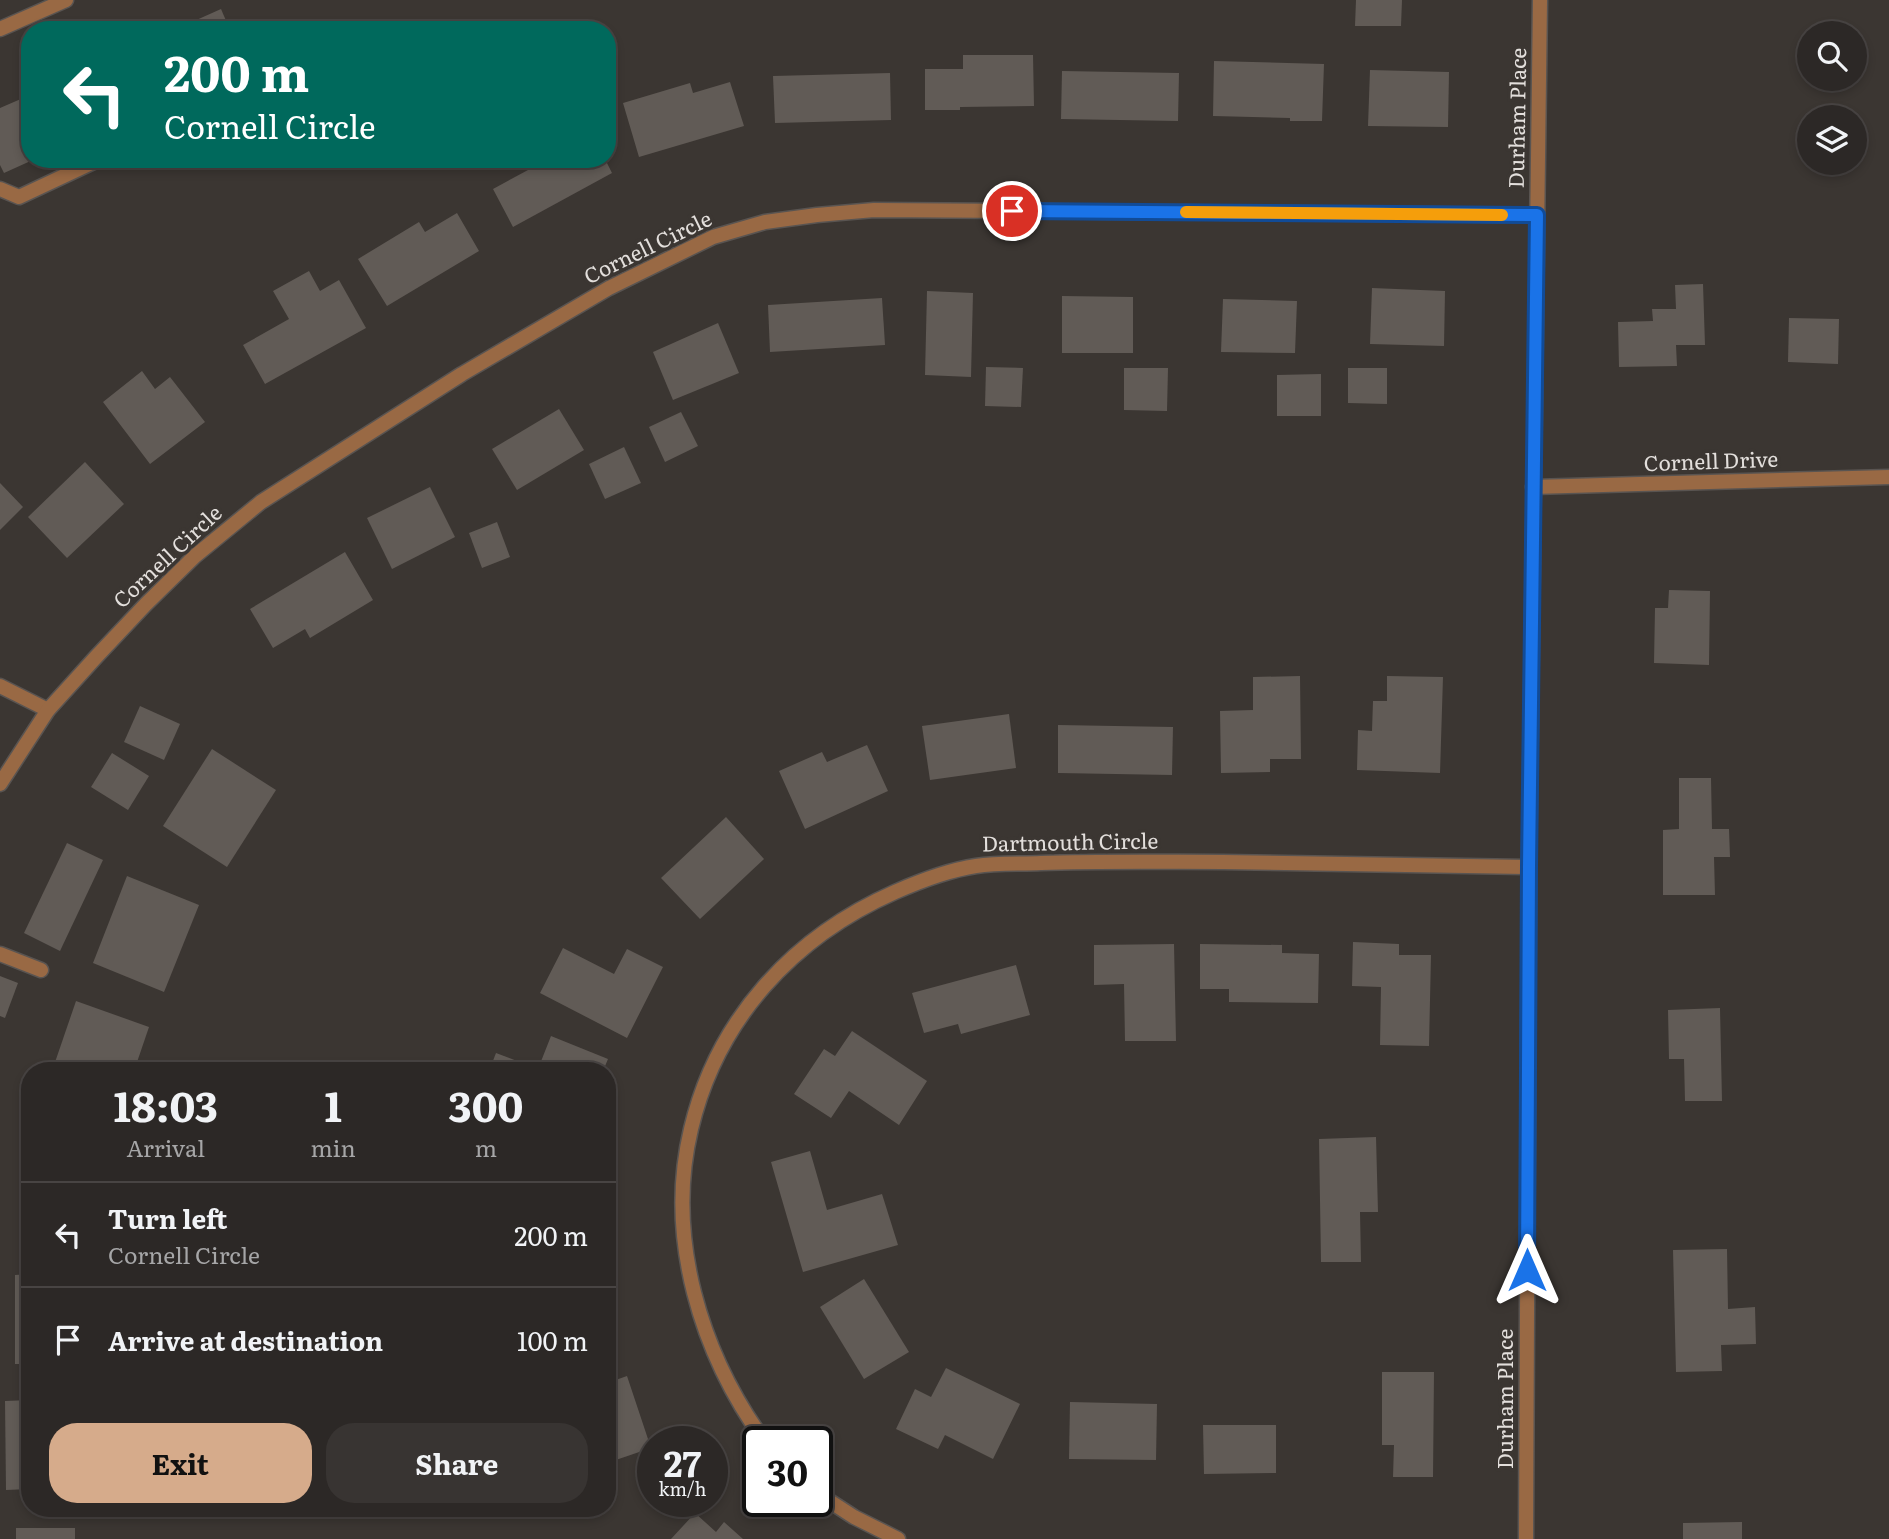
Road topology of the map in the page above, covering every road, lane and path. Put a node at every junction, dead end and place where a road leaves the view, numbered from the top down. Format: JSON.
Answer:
{"nodes":[{"id":1,"x":66,"y":0,"type":"edge"},
{"id":2,"x":1540,"y":0,"type":"edge"},
{"id":3,"x":0,"y":29,"type":"edge"},
{"id":4,"x":81,"y":168,"type":"edge"},
{"id":5,"x":0,"y":189,"type":"edge"},
{"id":6,"x":1537,"y":215,"type":"junction"},
{"id":7,"x":1889,"y":477,"type":"edge"},
{"id":8,"x":1534,"y":487,"type":"junction"},
{"id":9,"x":0,"y":686,"type":"edge"},
{"id":10,"x":48,"y":710,"type":"junction"},
{"id":11,"x":0,"y":784,"type":"edge"},
{"id":12,"x":1529,"y":867,"type":"junction"},
{"id":13,"x":0,"y":954,"type":"edge"},
{"id":14,"x":41,"y":971,"type":"dead end"},
{"id":15,"x":754,"y":1426,"type":"edge"},
{"id":16,"x":833,"y":1503,"type":"edge"},
{"id":17,"x":898,"y":1539,"type":"edge"},
{"id":18,"x":1526,"y":1539,"type":"edge"}],
"edges":[{"from":1,"to":3,"type":"street"},
{"from":2,"to":6,"type":"street","name":"Durham Place"},
{"from":4,"to":5,"type":"street"},
{"from":6,"to":8,"type":"street","name":"Durham Place"},
{"from":6,"to":10,"type":"street","name":"Cornell Circle"},
{"from":7,"to":8,"type":"street","name":"Cornell Drive"},
{"from":8,"to":12,"type":"street","name":"Durham Place"},
{"from":9,"to":10,"type":"street"},
{"from":10,"to":11,"type":"street","name":"Cornell Circle"},
{"from":12,"to":15,"type":"street","name":"Dartmouth Circle"},
{"from":12,"to":18,"type":"street","name":"Durham Place"},
{"from":13,"to":14,"type":"street"},
{"from":16,"to":17,"type":"street"}]}
